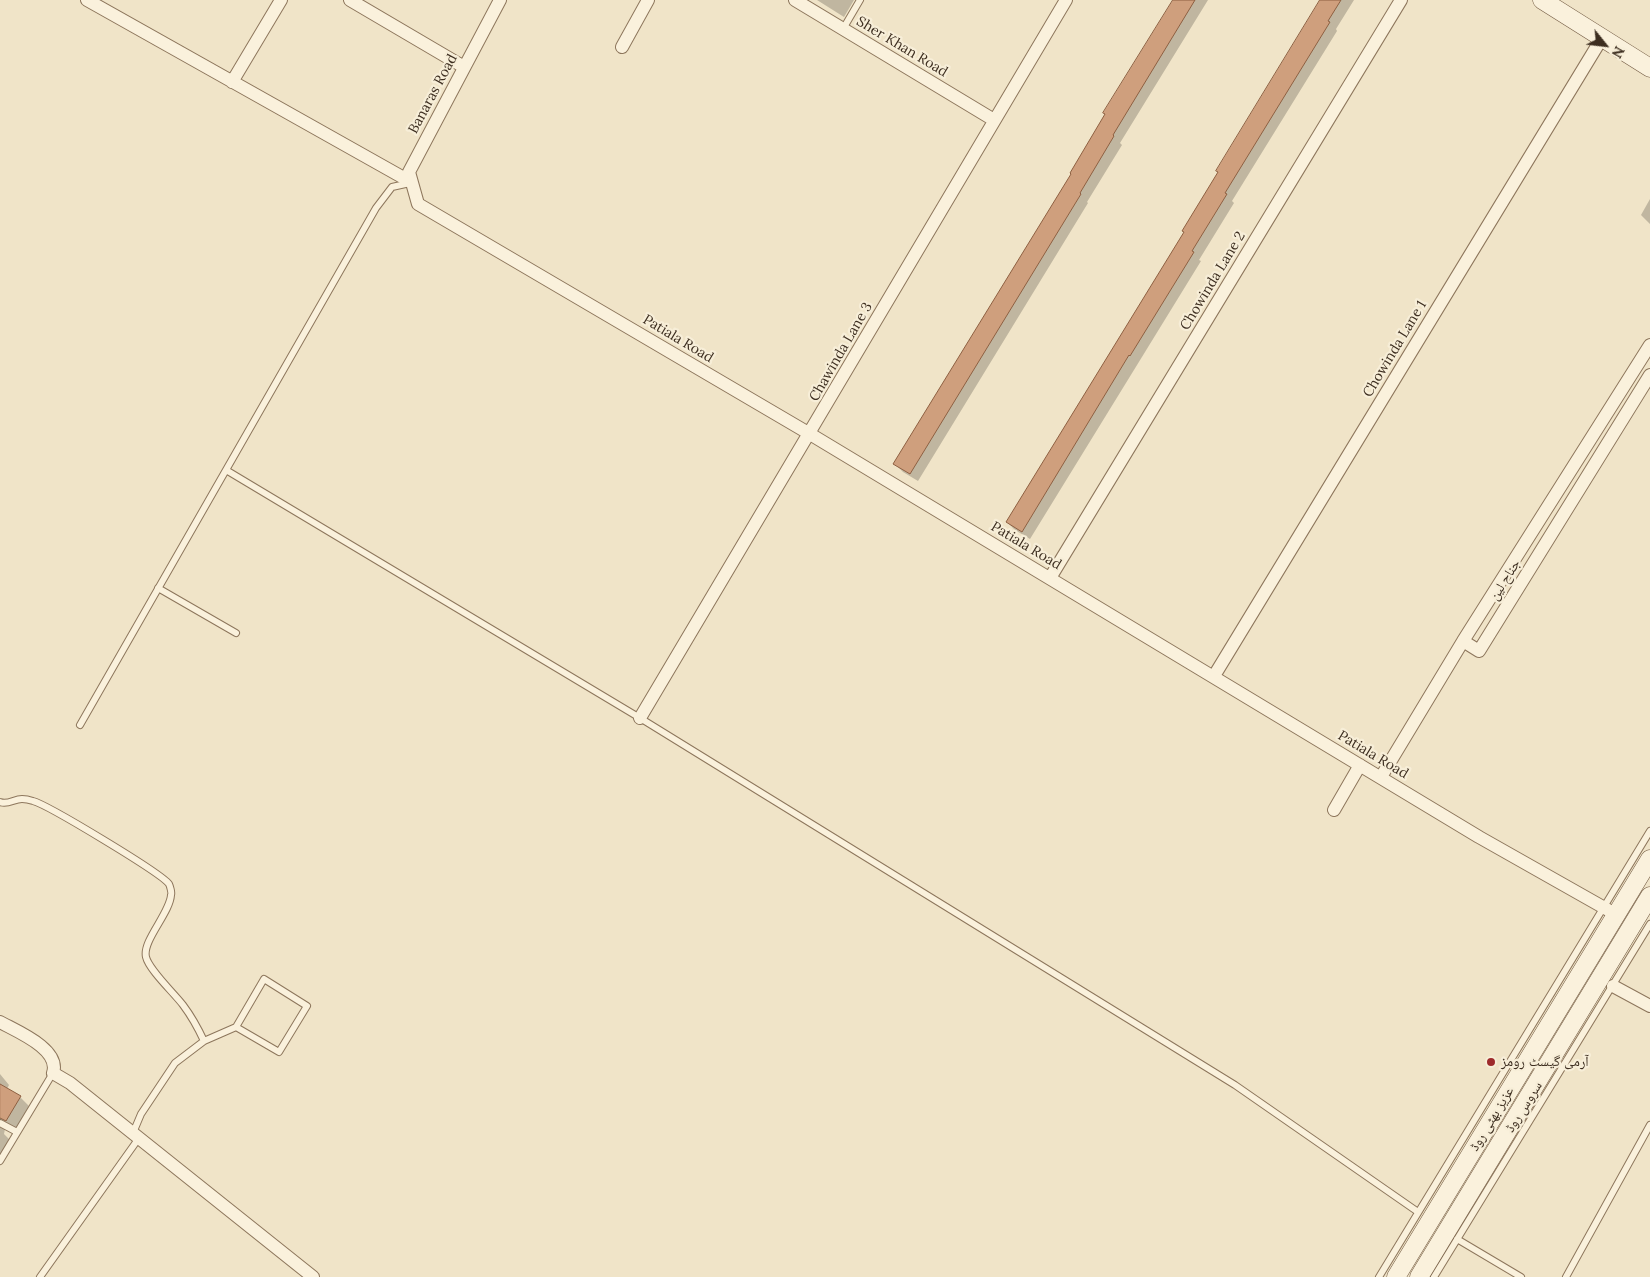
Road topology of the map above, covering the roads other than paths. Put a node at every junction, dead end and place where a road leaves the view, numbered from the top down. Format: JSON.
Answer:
{"nodes":[{"id":1,"x":87,"y":0,"type":"edge"},
{"id":2,"x":281,"y":0,"type":"edge"},
{"id":3,"x":350,"y":0,"type":"edge"},
{"id":4,"x":500,"y":0,"type":"edge"},
{"id":5,"x":648,"y":0,"type":"edge"},
{"id":6,"x":795,"y":0,"type":"edge"},
{"id":7,"x":860,"y":0,"type":"edge"},
{"id":8,"x":1066,"y":0,"type":"edge"},
{"id":9,"x":1401,"y":0,"type":"edge"},
{"id":10,"x":1542,"y":0,"type":"edge"},
{"id":11,"x":843,"y":29,"type":"junction"},
{"id":12,"x":1602,"y":38,"type":"junction"},
{"id":13,"x":622,"y":47,"type":"dead end"},
{"id":14,"x":464,"y":67,"type":"junction"},
{"id":15,"x":1650,"y":68,"type":"edge"},
{"id":16,"x":232,"y":82,"type":"junction"},
{"id":17,"x":994,"y":120,"type":"junction"},
{"id":18,"x":411,"y":182,"type":"junction"},
{"id":19,"x":418,"y":204,"type":"joint"},
{"id":20,"x":1650,"y":345,"type":"edge"},
{"id":21,"x":1650,"y":375,"type":"edge"},
{"id":22,"x":1600,"y":423,"type":"junction"},
{"id":23,"x":1615,"y":431,"type":"junction"},
{"id":24,"x":810,"y":434,"type":"junction"},
{"id":25,"x":226,"y":470,"type":"junction"},
{"id":26,"x":1542,"y":517,"type":"junction"},
{"id":27,"x":1556,"y":525,"type":"junction"},
{"id":28,"x":1050,"y":578,"type":"junction"},
{"id":29,"x":158,"y":588,"type":"junction"},
{"id":30,"x":236,"y":634,"type":"dead end"},
{"id":31,"x":1463,"y":641,"type":"junction"},
{"id":32,"x":1214,"y":676,"type":"junction"},
{"id":33,"x":640,"y":718,"type":"junction"},
{"id":34,"x":80,"y":724,"type":"dead end"},
{"id":35,"x":1360,"y":765,"type":"junction"},
{"id":36,"x":1381,"y":777,"type":"junction"},
{"id":37,"x":0,"y":802,"type":"edge"},
{"id":38,"x":1334,"y":810,"type":"dead end"},
{"id":39,"x":1650,"y":832,"type":"edge"},
{"id":40,"x":1650,"y":859,"type":"edge"},
{"id":41,"x":1650,"y":896,"type":"edge"},
{"id":42,"x":1610,"y":911,"type":"junction"},
{"id":43,"x":1650,"y":924,"type":"edge"},
{"id":44,"x":1613,"y":986,"type":"junction"},
{"id":45,"x":1650,"y":1006,"type":"edge"},
{"id":46,"x":0,"y":1022,"type":"edge"},
{"id":47,"x":236,"y":1027,"type":"junction"},
{"id":48,"x":204,"y":1041,"type":"junction"},
{"id":49,"x":53,"y":1073,"type":"junction"},
{"id":50,"x":0,"y":1123,"type":"edge"},
{"id":51,"x":1650,"y":1126,"type":"edge"},
{"id":52,"x":17,"y":1132,"type":"junction"},
{"id":53,"x":136,"y":1135,"type":"junction"},
{"id":54,"x":0,"y":1161,"type":"edge"},
{"id":55,"x":1418,"y":1212,"type":"junction"},
{"id":56,"x":1457,"y":1239,"type":"junction"},
{"id":57,"x":40,"y":1277,"type":"edge"},
{"id":58,"x":313,"y":1277,"type":"edge"},
{"id":59,"x":1379,"y":1277,"type":"edge"},
{"id":60,"x":1396,"y":1277,"type":"edge"},
{"id":61,"x":1418,"y":1277,"type":"edge"},
{"id":62,"x":1434,"y":1277,"type":"edge"},
{"id":63,"x":1521,"y":1277,"type":"edge"},
{"id":64,"x":1566,"y":1277,"type":"edge"}],
"edges":[{"from":1,"to":16,"type":"street"},
{"from":2,"to":16,"type":"street"},
{"from":3,"to":14,"type":"street"},
{"from":4,"to":14,"type":"street","name":"Banaras Road"},
{"from":5,"to":13,"type":"street"},
{"from":6,"to":11,"type":"street","name":"Sher Khan Road"},
{"from":7,"to":11,"type":"lane"},
{"from":8,"to":17,"type":"street","name":"Chawinda Lane 3"},
{"from":9,"to":28,"type":"street","name":"Chowinda Lane 2"},
{"from":10,"to":12,"type":"main road"},
{"from":11,"to":17,"type":"street","name":"Sher Khan Road"},
{"from":12,"to":15,"type":"main road"},
{"from":12,"to":32,"type":"street","name":"Chowinda Lane 1"},
{"from":14,"to":18,"type":"street","name":"Banaras Road"},
{"from":16,"to":18,"type":"street"},
{"from":17,"to":24,"type":"street","name":"Chawinda Lane 3"},
{"from":18,"to":19,"type":"street","name":"Banaras Road"},
{"from":18,"to":25,"type":"lane"},
{"from":19,"to":24,"type":"street","name":"Patiala Road"},
{"from":20,"to":22,"type":"street"},
{"from":21,"to":23,"type":"street","name":"جناح لین"},
{"from":22,"to":23,"type":"street"},
{"from":22,"to":26,"type":"street"},
{"from":23,"to":27,"type":"street","name":"جناح لین"},
{"from":24,"to":28,"type":"street","name":"Patiala Road"},
{"from":24,"to":33,"type":"street","name":"Chawinda Lane 3"},
{"from":25,"to":29,"type":"lane"},
{"from":25,"to":33,"type":"lane"},
{"from":26,"to":27,"type":"street"},
{"from":26,"to":31,"type":"street"},
{"from":27,"to":31,"type":"street","name":"جناح لین"},
{"from":28,"to":32,"type":"street","name":"Patiala Road"},
{"from":29,"to":30,"type":"lane"},
{"from":29,"to":34,"type":"lane"},
{"from":31,"to":36,"type":"street"},
{"from":32,"to":35,"type":"street","name":"Patiala Road"},
{"from":33,"to":55,"type":"lane"},
{"from":35,"to":36,"type":"street","name":"Patiala Road"},
{"from":35,"to":38,"type":"street"},
{"from":36,"to":42,"type":"street","name":"Patiala Road"},
{"from":37,"to":48,"type":"lane"},
{"from":39,"to":42,"type":"lane"},
{"from":40,"to":42,"type":"main road","name":"عزیز بھٹی روڈ"},
{"from":41,"to":61,"type":"main road","name":"عزیز بھٹی روڈ"},
{"from":42,"to":55,"type":"lane"},
{"from":42,"to":60,"type":"main road","name":"عزیز بھٹی روڈ"},
{"from":43,"to":44,"type":"lane","name":"سروس روڈ"},
{"from":44,"to":45,"type":"street"},
{"from":44,"to":56,"type":"lane","name":"سروس روڈ"},
{"from":46,"to":49,"type":"street"},
{"from":47,"to":47,"type":"lane"},
{"from":47,"to":48,"type":"lane"},
{"from":48,"to":53,"type":"lane"},
{"from":49,"to":52,"type":"lane"},
{"from":49,"to":53,"type":"street"},
{"from":50,"to":52,"type":"lane"},
{"from":51,"to":64,"type":"lane"},
{"from":52,"to":54,"type":"lane"},
{"from":53,"to":57,"type":"lane"},
{"from":53,"to":58,"type":"street"},
{"from":55,"to":59,"type":"lane"},
{"from":56,"to":62,"type":"lane","name":"سروس روڈ"},
{"from":56,"to":63,"type":"lane"}]}
